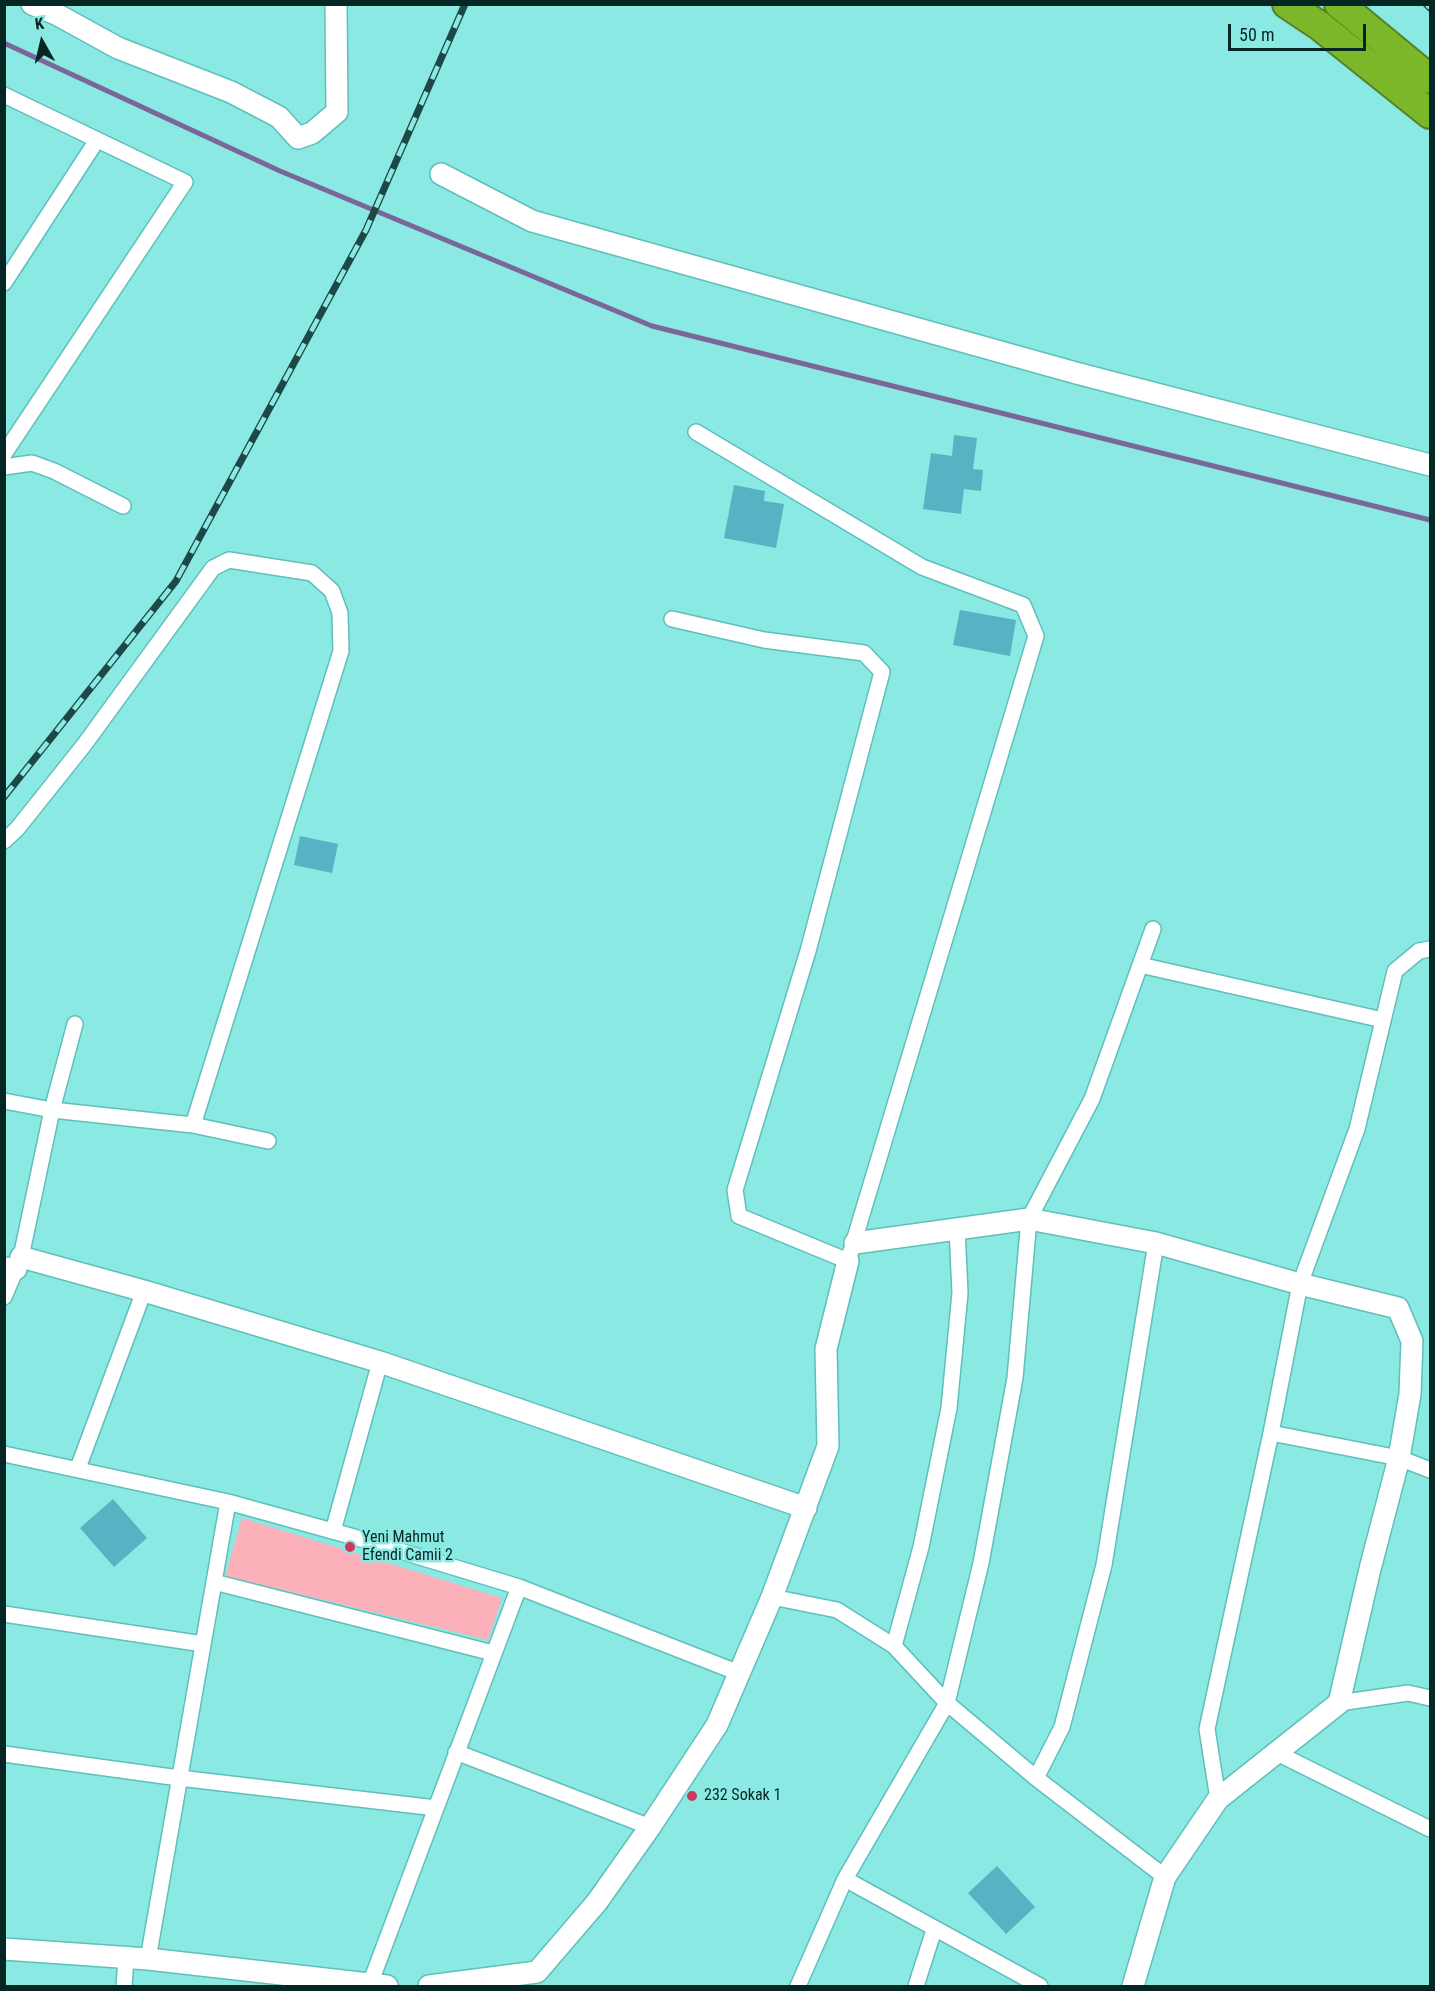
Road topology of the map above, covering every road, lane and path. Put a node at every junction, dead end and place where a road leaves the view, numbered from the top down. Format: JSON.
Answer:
{"nodes":[{"id":1,"x":32,"y":4,"type":"edge"},
{"id":2,"x":336,"y":4,"type":"edge"},
{"id":3,"x":1287,"y":4,"type":"edge"},
{"id":4,"x":1339,"y":4,"type":"edge"},
{"id":5,"x":1431,"y":79,"type":"edge"},
{"id":6,"x":4,"y":95,"type":"edge"},
{"id":7,"x":1431,"y":114,"type":"edge"},
{"id":8,"x":97,"y":140,"type":"junction"},
{"id":9,"x":441,"y":174,"type":"dead end"},
{"id":10,"x":4,"y":283,"type":"edge"},
{"id":11,"x":696,"y":432,"type":"dead end"},
{"id":12,"x":4,"y":454,"type":"edge"},
{"id":13,"x":1431,"y":465,"type":"edge"},
{"id":14,"x":4,"y":467,"type":"edge"},
{"id":15,"x":123,"y":506,"type":"dead end"},
{"id":16,"x":672,"y":619,"type":"dead end"},
{"id":17,"x":4,"y":841,"type":"edge"},
{"id":18,"x":1153,"y":929,"type":"dead end"},
{"id":19,"x":1431,"y":949,"type":"edge"},
{"id":20,"x":1140,"y":965,"type":"junction"},
{"id":21,"x":1383,"y":1020,"type":"junction"},
{"id":22,"x":75,"y":1024,"type":"dead end"},
{"id":23,"x":4,"y":1101,"type":"edge"},
{"id":24,"x":52,"y":1110,"type":"junction"},
{"id":25,"x":193,"y":1125,"type":"junction"},
{"id":26,"x":268,"y":1141,"type":"dead end"},
{"id":27,"x":1029,"y":1219,"type":"junction"},
{"id":28,"x":957,"y":1228,"type":"junction"},
{"id":29,"x":1156,"y":1243,"type":"junction"},
{"id":30,"x":852,"y":1252,"type":"junction"},
{"id":31,"x":14,"y":1265,"type":"edge"},
{"id":32,"x":1300,"y":1284,"type":"junction"},
{"id":33,"x":144,"y":1291,"type":"junction"},
{"id":34,"x":4,"y":1297,"type":"edge"},
{"id":35,"x":380,"y":1362,"type":"junction"},
{"id":36,"x":1271,"y":1433,"type":"junction"},
{"id":37,"x":4,"y":1454,"type":"edge"},
{"id":38,"x":1399,"y":1458,"type":"junction"},
{"id":39,"x":78,"y":1468,"type":"junction"},
{"id":40,"x":1431,"y":1470,"type":"edge"},
{"id":41,"x":228,"y":1502,"type":"junction"},
{"id":42,"x":806,"y":1508,"type":"junction"},
{"id":43,"x":333,"y":1531,"type":"junction"},
{"id":44,"x":214,"y":1582,"type":"junction"},
{"id":45,"x":519,"y":1587,"type":"junction"},
{"id":46,"x":772,"y":1597,"type":"junction"},
{"id":47,"x":4,"y":1614,"type":"edge"},
{"id":48,"x":203,"y":1644,"type":"junction"},
{"id":49,"x":894,"y":1646,"type":"junction"},
{"id":50,"x":493,"y":1653,"type":"junction"},
{"id":51,"x":739,"y":1672,"type":"junction"},
{"id":52,"x":1431,"y":1698,"type":"edge"},
{"id":53,"x":947,"y":1703,"type":"junction"},
{"id":54,"x":1339,"y":1703,"type":"junction"},
{"id":55,"x":456,"y":1752,"type":"junction"},
{"id":56,"x":1278,"y":1753,"type":"junction"},
{"id":57,"x":4,"y":1755,"type":"edge"},
{"id":58,"x":179,"y":1778,"type":"junction"},
{"id":59,"x":1036,"y":1778,"type":"junction"},
{"id":60,"x":1218,"y":1799,"type":"junction"},
{"id":61,"x":436,"y":1808,"type":"junction"},
{"id":62,"x":651,"y":1827,"type":"junction"},
{"id":63,"x":1431,"y":1829,"type":"edge"},
{"id":64,"x":1165,"y":1877,"type":"junction"},
{"id":65,"x":845,"y":1879,"type":"junction"},
{"id":66,"x":934,"y":1930,"type":"junction"},
{"id":67,"x":4,"y":1949,"type":"edge"},
{"id":68,"x":126,"y":1958,"type":"junction"},
{"id":69,"x":148,"y":1959,"type":"junction"},
{"id":70,"x":261,"y":1979,"type":"edge"},
{"id":71,"x":536,"y":1979,"type":"edge"},
{"id":72,"x":1019,"y":1981,"type":"edge"},
{"id":73,"x":379,"y":1985,"type":"edge"},
{"id":74,"x":458,"y":1985,"type":"edge"},
{"id":75,"x":124,"y":1986,"type":"edge"},
{"id":76,"x":429,"y":1986,"type":"edge"},
{"id":77,"x":798,"y":1986,"type":"edge"},
{"id":78,"x":916,"y":1986,"type":"edge"},
{"id":79,"x":1040,"y":1986,"type":"edge"},
{"id":80,"x":1133,"y":1986,"type":"edge"}],
"edges":[{"from":1,"to":2,"type":"street"},
{"from":3,"to":7,"type":"highway"},
{"from":4,"to":5,"type":"highway"},
{"from":6,"to":8,"type":"street"},
{"from":8,"to":10,"type":"street"},
{"from":8,"to":12,"type":"street"},
{"from":9,"to":13,"type":"street"},
{"from":11,"to":30,"type":"street"},
{"from":14,"to":15,"type":"street"},
{"from":16,"to":30,"type":"street"},
{"from":17,"to":25,"type":"street"},
{"from":18,"to":20,"type":"street"},
{"from":19,"to":21,"type":"street"},
{"from":20,"to":21,"type":"street"},
{"from":20,"to":27,"type":"street"},
{"from":21,"to":32,"type":"street"},
{"from":22,"to":24,"type":"street"},
{"from":23,"to":24,"type":"street"},
{"from":24,"to":25,"type":"street"},
{"from":24,"to":31,"type":"street"},
{"from":25,"to":26,"type":"street"},
{"from":27,"to":28,"type":"street"},
{"from":27,"to":29,"type":"street"},
{"from":27,"to":53,"type":"street"},
{"from":28,"to":30,"type":"street"},
{"from":28,"to":49,"type":"street"},
{"from":29,"to":32,"type":"street"},
{"from":29,"to":59,"type":"street"},
{"from":30,"to":42,"type":"street"},
{"from":31,"to":33,"type":"street"},
{"from":31,"to":34,"type":"street"},
{"from":32,"to":36,"type":"street"},
{"from":32,"to":38,"type":"street"},
{"from":33,"to":35,"type":"street"},
{"from":33,"to":39,"type":"street"},
{"from":35,"to":42,"type":"street"},
{"from":35,"to":43,"type":"street"},
{"from":36,"to":38,"type":"street"},
{"from":36,"to":60,"type":"street"},
{"from":37,"to":39,"type":"street"},
{"from":38,"to":40,"type":"street"},
{"from":38,"to":54,"type":"street"},
{"from":39,"to":41,"type":"street"},
{"from":41,"to":43,"type":"street"},
{"from":41,"to":44,"type":"street"},
{"from":42,"to":46,"type":"street"},
{"from":43,"to":45,"type":"street"},
{"from":44,"to":48,"type":"street"},
{"from":44,"to":50,"type":"street"},
{"from":45,"to":50,"type":"street"},
{"from":45,"to":51,"type":"street"},
{"from":46,"to":49,"type":"street"},
{"from":46,"to":51,"type":"street"},
{"from":47,"to":48,"type":"street"},
{"from":48,"to":58,"type":"street"},
{"from":49,"to":53,"type":"street"},
{"from":50,"to":55,"type":"street"},
{"from":51,"to":62,"type":"street"},
{"from":52,"to":54,"type":"street"},
{"from":53,"to":59,"type":"street"},
{"from":53,"to":65,"type":"street"},
{"from":54,"to":56,"type":"street"},
{"from":55,"to":61,"type":"street"},
{"from":55,"to":62,"type":"street"},
{"from":56,"to":60,"type":"street"},
{"from":56,"to":63,"type":"street"},
{"from":57,"to":58,"type":"street"},
{"from":58,"to":61,"type":"street"},
{"from":58,"to":69,"type":"street"},
{"from":59,"to":64,"type":"street"},
{"from":60,"to":64,"type":"street"},
{"from":61,"to":73,"type":"street"},
{"from":62,"to":71,"type":"street"},
{"from":64,"to":80,"type":"street"},
{"from":65,"to":66,"type":"street"},
{"from":65,"to":77,"type":"street"},
{"from":66,"to":72,"type":"street"},
{"from":66,"to":78,"type":"street"},
{"from":67,"to":68,"type":"street"},
{"from":68,"to":69,"type":"street"},
{"from":68,"to":75,"type":"street"},
{"from":69,"to":70,"type":"street"},
{"from":70,"to":73,"type":"street"},
{"from":71,"to":74,"type":"street"},
{"from":72,"to":79,"type":"street"},
{"from":74,"to":76,"type":"street"}]}
